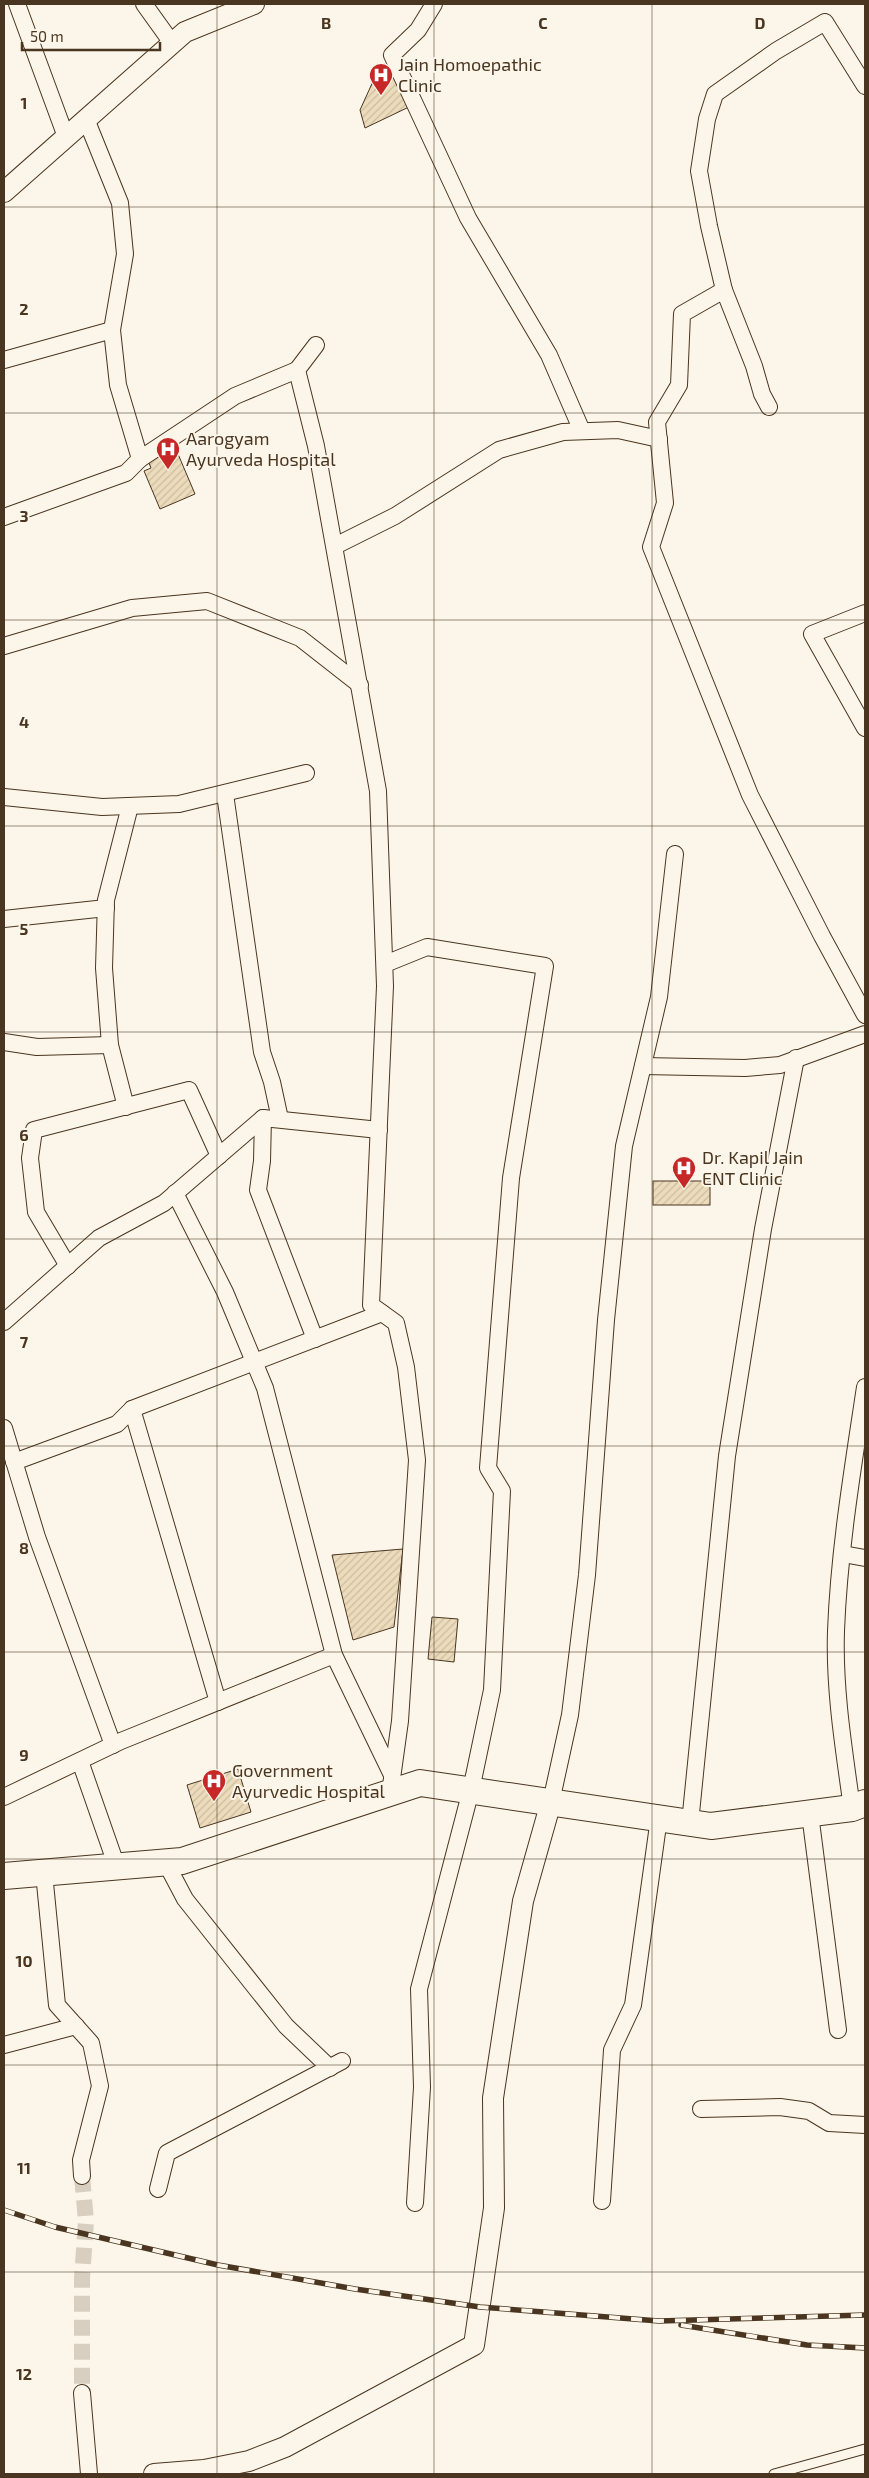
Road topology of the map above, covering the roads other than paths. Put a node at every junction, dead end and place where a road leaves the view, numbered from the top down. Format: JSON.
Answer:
{"nodes":[{"id":1,"x":17,"y":4,"type":"edge"},
{"id":2,"x":144,"y":4,"type":"edge"},
{"id":3,"x":254,"y":4,"type":"edge"},
{"id":4,"x":434,"y":4,"type":"edge"},
{"id":5,"x":235,"y":8,"type":"edge"},
{"id":6,"x":172,"y":43,"type":"junction"},
{"id":7,"x":865,"y":86,"type":"edge"},
{"id":8,"x":86,"y":119,"type":"junction"},
{"id":9,"x":66,"y":137,"type":"junction"},
{"id":10,"x":4,"y":192,"type":"edge"},
{"id":11,"x":724,"y":290,"type":"junction"},
{"id":12,"x":112,"y":330,"type":"junction"},
{"id":13,"x":316,"y":345,"type":"dead end"},
{"id":14,"x":4,"y":360,"type":"edge"},
{"id":15,"x":297,"y":370,"type":"junction"},
{"id":16,"x":769,"y":407,"type":"dead end"},
{"id":17,"x":582,"y":431,"type":"junction"},
{"id":18,"x":659,"y":439,"type":"junction"},
{"id":19,"x":140,"y":459,"type":"junction"},
{"id":20,"x":4,"y":517,"type":"edge"},
{"id":21,"x":335,"y":546,"type":"junction"},
{"id":22,"x":865,"y":612,"type":"edge"},
{"id":23,"x":4,"y":646,"type":"edge"},
{"id":24,"x":360,"y":685,"type":"junction"},
{"id":25,"x":865,"y":728,"type":"edge"},
{"id":26,"x":306,"y":773,"type":"dead end"},
{"id":27,"x":225,"y":794,"type":"junction"},
{"id":28,"x":4,"y":798,"type":"edge"},
{"id":29,"x":130,"y":806,"type":"junction"},
{"id":30,"x":675,"y":854,"type":"dead end"},
{"id":31,"x":106,"y":908,"type":"junction"},
{"id":32,"x":4,"y":919,"type":"edge"},
{"id":33,"x":384,"y":964,"type":"junction"},
{"id":34,"x":865,"y":1015,"type":"edge"},
{"id":35,"x":865,"y":1034,"type":"edge"},
{"id":36,"x":4,"y":1042,"type":"edge"},
{"id":37,"x":110,"y":1046,"type":"junction"},
{"id":38,"x":796,"y":1058,"type":"junction"},
{"id":39,"x":643,"y":1066,"type":"junction"},
{"id":40,"x":126,"y":1107,"type":"junction"},
{"id":41,"x":263,"y":1118,"type":"junction"},
{"id":42,"x":280,"y":1119,"type":"junction"},
{"id":43,"x":379,"y":1130,"type":"junction"},
{"id":44,"x":219,"y":1156,"type":"junction"},
{"id":45,"x":175,"y":1193,"type":"junction"},
{"id":46,"x":68,"y":1266,"type":"junction"},
{"id":47,"x":382,"y":1313,"type":"junction"},
{"id":48,"x":4,"y":1322,"type":"edge"},
{"id":49,"x":315,"y":1339,"type":"junction"},
{"id":50,"x":254,"y":1362,"type":"junction"},
{"id":51,"x":865,"y":1386,"type":"edge"},
{"id":52,"x":132,"y":1409,"type":"junction"},
{"id":53,"x":4,"y":1428,"type":"edge"},
{"id":54,"x":14,"y":1462,"type":"junction"},
{"id":55,"x":843,"y":1554,"type":"junction"},
{"id":56,"x":865,"y":1558,"type":"edge"},
{"id":57,"x":334,"y":1655,"type":"junction"},
{"id":58,"x":218,"y":1702,"type":"junction"},
{"id":59,"x":112,"y":1745,"type":"junction"},
{"id":60,"x":80,"y":1761,"type":"junction"},
{"id":61,"x":391,"y":1784,"type":"junction"},
{"id":62,"x":471,"y":1790,"type":"junction"},
{"id":63,"x":4,"y":1797,"type":"edge"},
{"id":64,"x":551,"y":1802,"type":"junction"},
{"id":65,"x":859,"y":1806,"type":"edge"},
{"id":66,"x":810,"y":1814,"type":"junction"},
{"id":67,"x":659,"y":1818,"type":"junction"},
{"id":68,"x":690,"y":1823,"type":"junction"},
{"id":69,"x":166,"y":1863,"type":"junction"},
{"id":70,"x":117,"y":1866,"type":"junction"},
{"id":71,"x":44,"y":1873,"type":"junction"},
{"id":72,"x":4,"y":1876,"type":"edge"},
{"id":73,"x":76,"y":2026,"type":"junction"},
{"id":74,"x":838,"y":2030,"type":"dead end"},
{"id":75,"x":4,"y":2045,"type":"edge"},
{"id":76,"x":701,"y":2109,"type":"dead end"},
{"id":77,"x":865,"y":2125,"type":"edge"},
{"id":78,"x":82,"y":2176,"type":"tunnel mouth"},
{"id":79,"x":158,"y":2188,"type":"dead end"},
{"id":80,"x":602,"y":2200,"type":"dead end"},
{"id":81,"x":415,"y":2203,"type":"dead end"},
{"id":82,"x":82,"y":2393,"type":"tunnel mouth"},
{"id":83,"x":865,"y":2449,"type":"edge"},
{"id":84,"x":89,"y":2474,"type":"edge"},
{"id":85,"x":154,"y":2474,"type":"edge"},
{"id":86,"x":774,"y":2474,"type":"edge"}],
"edges":[{"from":1,"to":9,"type":"street"},
{"from":2,"to":6,"type":"street"},
{"from":3,"to":5,"type":"street"},
{"from":4,"to":17,"type":"street"},
{"from":5,"to":6,"type":"street"},
{"from":6,"to":8,"type":"street"},
{"from":7,"to":11,"type":"street"},
{"from":8,"to":9,"type":"street"},
{"from":8,"to":12,"type":"street"},
{"from":9,"to":10,"type":"street"},
{"from":11,"to":16,"type":"street"},
{"from":11,"to":18,"type":"street"},
{"from":12,"to":14,"type":"street"},
{"from":12,"to":19,"type":"street"},
{"from":13,"to":15,"type":"street"},
{"from":15,"to":19,"type":"street"},
{"from":15,"to":21,"type":"street"},
{"from":17,"to":18,"type":"street"},
{"from":17,"to":21,"type":"street"},
{"from":18,"to":34,"type":"street"},
{"from":19,"to":20,"type":"street"},
{"from":21,"to":24,"type":"street"},
{"from":22,"to":25,"type":"street"},
{"from":23,"to":24,"type":"street"},
{"from":24,"to":33,"type":"street"},
{"from":26,"to":27,"type":"street"},
{"from":27,"to":29,"type":"street"},
{"from":27,"to":42,"type":"street"},
{"from":28,"to":29,"type":"street"},
{"from":29,"to":31,"type":"street"},
{"from":30,"to":39,"type":"street"},
{"from":31,"to":32,"type":"street"},
{"from":31,"to":37,"type":"street"},
{"from":33,"to":43,"type":"street"},
{"from":33,"to":62,"type":"street"},
{"from":35,"to":38,"type":"street"},
{"from":36,"to":37,"type":"street"},
{"from":37,"to":40,"type":"street"},
{"from":38,"to":39,"type":"street"},
{"from":38,"to":68,"type":"street"},
{"from":39,"to":64,"type":"street"},
{"from":40,"to":44,"type":"street"},
{"from":40,"to":46,"type":"street"},
{"from":41,"to":42,"type":"street"},
{"from":41,"to":44,"type":"street"},
{"from":41,"to":49,"type":"street"},
{"from":42,"to":43,"type":"street"},
{"from":43,"to":47,"type":"street"},
{"from":44,"to":45,"type":"street"},
{"from":45,"to":46,"type":"street"},
{"from":45,"to":50,"type":"street"},
{"from":46,"to":48,"type":"street"},
{"from":47,"to":49,"type":"street"},
{"from":47,"to":61,"type":"street"},
{"from":49,"to":50,"type":"street"},
{"from":50,"to":52,"type":"street"},
{"from":50,"to":57,"type":"street"},
{"from":51,"to":55,"type":"street"},
{"from":52,"to":54,"type":"street"},
{"from":52,"to":58,"type":"street"},
{"from":53,"to":54,"type":"street"},
{"from":54,"to":59,"type":"street"},
{"from":55,"to":56,"type":"street"},
{"from":55,"to":65,"type":"street"},
{"from":57,"to":58,"type":"street"},
{"from":57,"to":61,"type":"street"},
{"from":58,"to":59,"type":"street"},
{"from":59,"to":60,"type":"street"},
{"from":60,"to":63,"type":"street"},
{"from":60,"to":70,"type":"street"},
{"from":61,"to":62,"type":"main road"},
{"from":61,"to":69,"type":"main road"},
{"from":62,"to":64,"type":"main road"},
{"from":62,"to":81,"type":"street"},
{"from":64,"to":67,"type":"main road"},
{"from":64,"to":85,"type":"street"},
{"from":65,"to":66,"type":"main road"},
{"from":66,"to":68,"type":"main road"},
{"from":66,"to":74,"type":"street"},
{"from":67,"to":68,"type":"main road"},
{"from":67,"to":80,"type":"street"},
{"from":69,"to":70,"type":"main road"},
{"from":69,"to":79,"type":"street"},
{"from":70,"to":71,"type":"main road"},
{"from":71,"to":72,"type":"main road"},
{"from":71,"to":73,"type":"street"},
{"from":73,"to":75,"type":"street"},
{"from":73,"to":78,"type":"street"},
{"from":76,"to":77,"type":"street"},
{"from":82,"to":84,"type":"street"},
{"from":83,"to":86,"type":"lane"}]}
